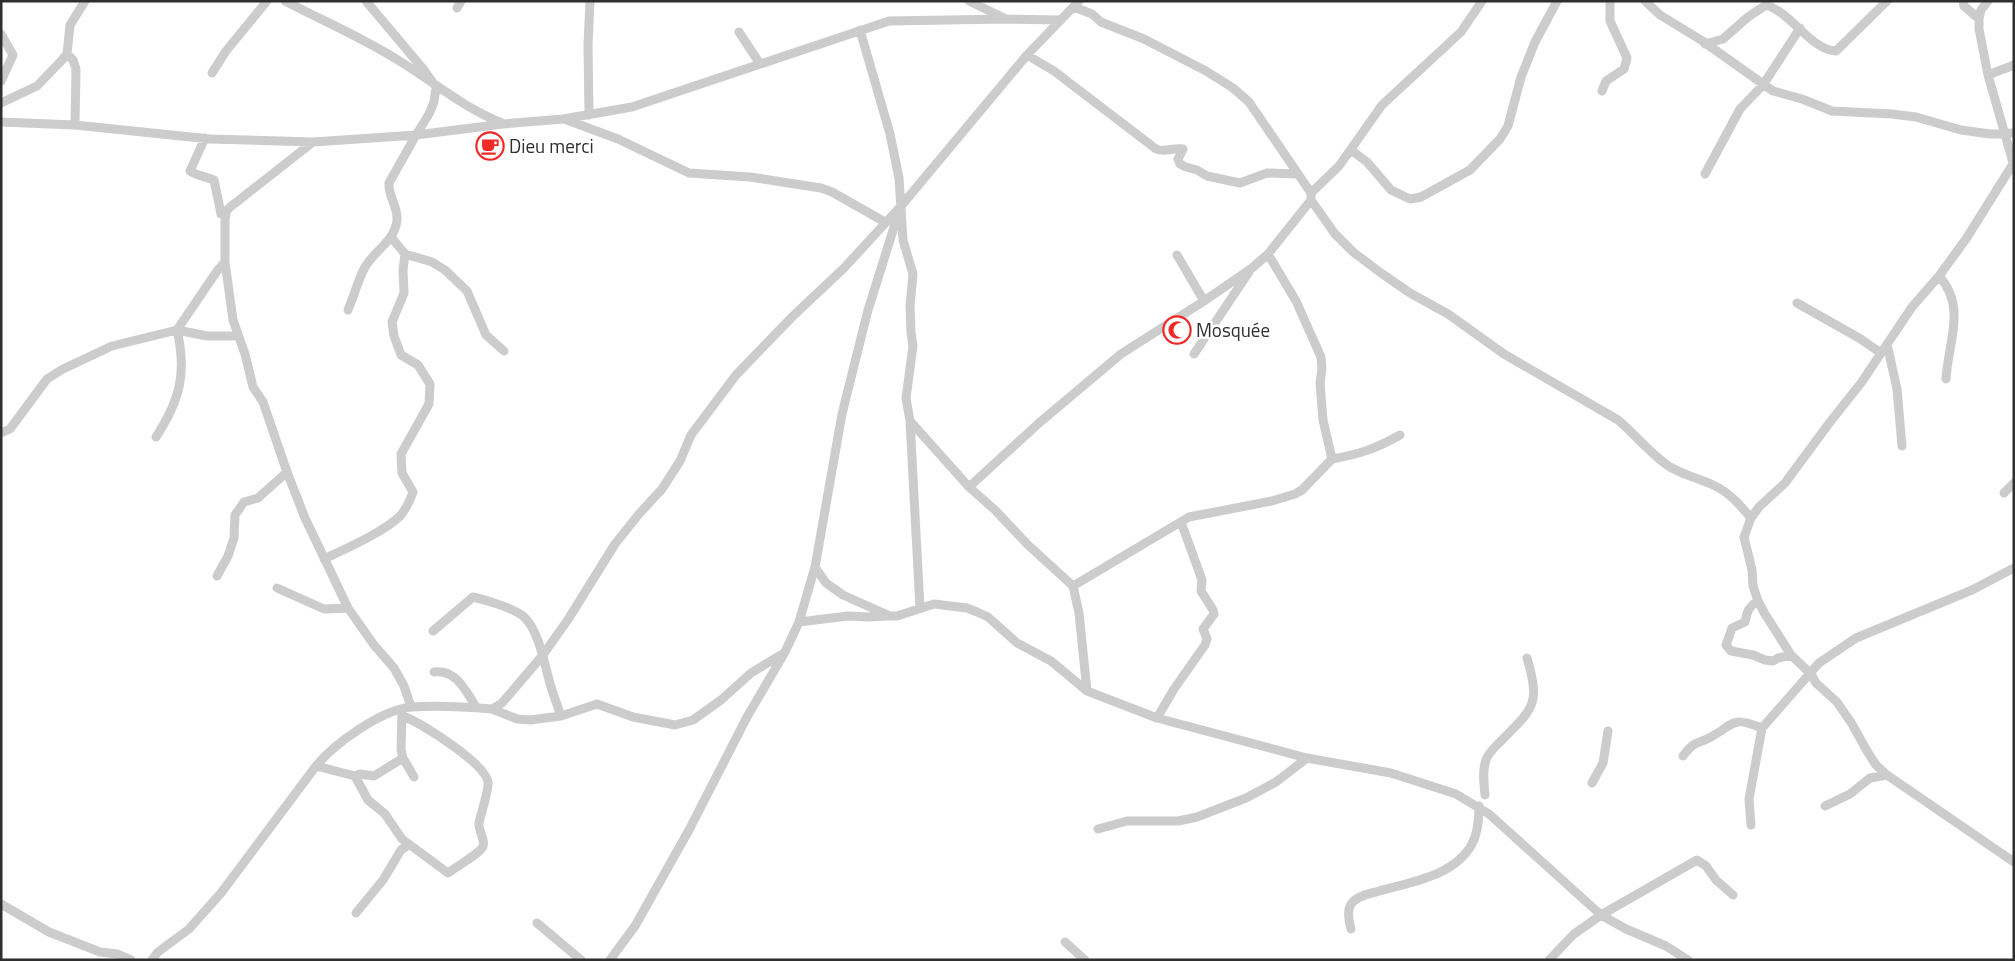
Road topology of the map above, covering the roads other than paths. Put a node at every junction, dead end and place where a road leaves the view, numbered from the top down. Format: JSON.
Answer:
{"nodes":[{"id":1,"x":85,"y":1,"type":"edge"},
{"id":2,"x":267,"y":1,"type":"edge"},
{"id":3,"x":285,"y":1,"type":"edge"},
{"id":4,"x":366,"y":1,"type":"edge"},
{"id":5,"x":590,"y":1,"type":"edge"},
{"id":6,"x":969,"y":1,"type":"edge"},
{"id":7,"x":1482,"y":1,"type":"edge"},
{"id":8,"x":1557,"y":1,"type":"edge"},
{"id":9,"x":1610,"y":1,"type":"edge"},
{"id":10,"x":1888,"y":1,"type":"edge"},
{"id":11,"x":1962,"y":1,"type":"edge"},
{"id":12,"x":1988,"y":1,"type":"edge"},
{"id":13,"x":1649,"y":2,"type":"edge"},
{"id":14,"x":1768,"y":3,"type":"edge"},
{"id":15,"x":1076,"y":4,"type":"edge"},
{"id":16,"x":1006,"y":19,"type":"junction"},
{"id":17,"x":1978,"y":19,"type":"junction"},
{"id":18,"x":1061,"y":20,"type":"junction"},
{"id":19,"x":1800,"y":28,"type":"junction"},
{"id":20,"x":860,"y":30,"type":"junction"},
{"id":21,"x":739,"y":32,"type":"dead end"},
{"id":22,"x":1,"y":34,"type":"edge"},
{"id":23,"x":402,"y":43,"type":"junction"},
{"id":24,"x":1705,"y":44,"type":"junction"},
{"id":25,"x":67,"y":54,"type":"junction"},
{"id":26,"x":1027,"y":55,"type":"junction"},
{"id":27,"x":401,"y":62,"type":"junction"},
{"id":28,"x":760,"y":64,"type":"junction"},
{"id":29,"x":2014,"y":65,"type":"edge"},
{"id":30,"x":212,"y":73,"type":"dead end"},
{"id":31,"x":1988,"y":75,"type":"junction"},
{"id":32,"x":1,"y":81,"type":"edge"},
{"id":33,"x":1763,"y":85,"type":"junction"},
{"id":34,"x":436,"y":87,"type":"junction"},
{"id":35,"x":1602,"y":91,"type":"dead end"},
{"id":36,"x":1,"y":103,"type":"edge"},
{"id":37,"x":589,"y":115,"type":"junction"},
{"id":38,"x":563,"y":119,"type":"junction"},
{"id":39,"x":1,"y":122,"type":"edge"},
{"id":40,"x":503,"y":124,"type":"junction"},
{"id":41,"x":75,"y":125,"type":"junction"},
{"id":42,"x":2009,"y":134,"type":"edge"},
{"id":43,"x":416,"y":135,"type":"junction"},
{"id":44,"x":205,"y":138,"type":"junction"},
{"id":45,"x":313,"y":142,"type":"junction"},
{"id":46,"x":2014,"y":165,"type":"edge"},
{"id":47,"x":1339,"y":166,"type":"junction"},
{"id":48,"x":1296,"y":174,"type":"junction"},
{"id":49,"x":1706,"y":174,"type":"dead end"},
{"id":50,"x":1311,"y":197,"type":"junction"},
{"id":51,"x":901,"y":206,"type":"junction"},
{"id":52,"x":221,"y":214,"type":"dead end"},
{"id":53,"x":885,"y":222,"type":"junction"},
{"id":54,"x":391,"y":237,"type":"junction"},
{"id":55,"x":405,"y":254,"type":"junction"},
{"id":56,"x":1268,"y":254,"type":"junction"},
{"id":57,"x":1177,"y":255,"type":"dead end"},
{"id":58,"x":225,"y":262,"type":"junction"},
{"id":59,"x":1252,"y":268,"type":"junction"},
{"id":60,"x":1939,"y":276,"type":"junction"},
{"id":61,"x":1204,"y":301,"type":"junction"},
{"id":62,"x":1797,"y":303,"type":"dead end"},
{"id":63,"x":348,"y":310,"type":"dead end"},
{"id":64,"x":177,"y":330,"type":"junction"},
{"id":65,"x":238,"y":336,"type":"junction"},
{"id":66,"x":1887,"y":344,"type":"junction"},
{"id":67,"x":504,"y":352,"type":"dead end"},
{"id":68,"x":1881,"y":353,"type":"junction"},
{"id":69,"x":1194,"y":354,"type":"dead end"},
{"id":70,"x":1946,"y":379,"type":"dead end"},
{"id":71,"x":910,"y":421,"type":"junction"},
{"id":72,"x":1,"y":433,"type":"edge"},
{"id":73,"x":1400,"y":435,"type":"dead end"},
{"id":74,"x":156,"y":437,"type":"dead end"},
{"id":75,"x":1902,"y":446,"type":"dead end"},
{"id":76,"x":1332,"y":459,"type":"junction"},
{"id":77,"x":287,"y":472,"type":"junction"},
{"id":78,"x":2014,"y":483,"type":"edge"},
{"id":79,"x":969,"y":487,"type":"junction"},
{"id":80,"x":2004,"y":493,"type":"dead end"},
{"id":81,"x":1752,"y":518,"type":"junction"},
{"id":82,"x":1181,"y":522,"type":"junction"},
{"id":83,"x":324,"y":558,"type":"junction"},
{"id":84,"x":815,"y":567,"type":"junction"},
{"id":85,"x":2014,"y":568,"type":"edge"},
{"id":86,"x":217,"y":576,"type":"dead end"},
{"id":87,"x":1073,"y":586,"type":"junction"},
{"id":88,"x":277,"y":588,"type":"dead end"},
{"id":89,"x":1758,"y":601,"type":"junction"},
{"id":90,"x":348,"y":608,"type":"junction"},
{"id":91,"x":920,"y":608,"type":"junction"},
{"id":92,"x":890,"y":616,"type":"junction"},
{"id":93,"x":799,"y":622,"type":"junction"},
{"id":94,"x":433,"y":631,"type":"dead end"},
{"id":95,"x":785,"y":652,"type":"junction"},
{"id":96,"x":543,"y":655,"type":"junction"},
{"id":97,"x":1791,"y":655,"type":"junction"},
{"id":98,"x":1527,"y":658,"type":"dead end"},
{"id":99,"x":434,"y":672,"type":"dead end"},
{"id":100,"x":1811,"y":674,"type":"junction"},
{"id":101,"x":1087,"y":691,"type":"junction"},
{"id":102,"x":476,"y":708,"type":"junction"},
{"id":103,"x":492,"y":709,"type":"junction"},
{"id":104,"x":405,"y":710,"type":"junction"},
{"id":105,"x":561,"y":716,"type":"junction"},
{"id":106,"x":1157,"y":718,"type":"junction"},
{"id":107,"x":1762,"y":728,"type":"junction"},
{"id":108,"x":1608,"y":731,"type":"dead end"},
{"id":109,"x":1683,"y":756,"type":"dead end"},
{"id":110,"x":404,"y":758,"type":"junction"},
{"id":111,"x":1307,"y":758,"type":"junction"},
{"id":112,"x":316,"y":766,"type":"junction"},
{"id":113,"x":1887,"y":775,"type":"junction"},
{"id":114,"x":355,"y":776,"type":"junction"},
{"id":115,"x":414,"y":777,"type":"dead end"},
{"id":116,"x":1592,"y":783,"type":"dead end"},
{"id":117,"x":1485,"y":795,"type":"dead end"},
{"id":118,"x":1479,"y":806,"type":"junction"},
{"id":119,"x":1825,"y":806,"type":"dead end"},
{"id":120,"x":1751,"y":825,"type":"dead end"},
{"id":121,"x":1098,"y":829,"type":"dead end"},
{"id":122,"x":408,"y":845,"type":"junction"},
{"id":123,"x":2014,"y":862,"type":"edge"},
{"id":124,"x":1733,"y":895,"type":"dead end"},
{"id":125,"x":1,"y":904,"type":"edge"},
{"id":126,"x":356,"y":913,"type":"dead end"},
{"id":127,"x":1601,"y":915,"type":"junction"},
{"id":128,"x":537,"y":923,"type":"dead end"},
{"id":129,"x":1351,"y":929,"type":"dead end"},
{"id":130,"x":1066,"y":942,"type":"dead end"},
{"id":131,"x":131,"y":960,"type":"edge"},
{"id":132,"x":152,"y":960,"type":"edge"},
{"id":133,"x":581,"y":960,"type":"edge"},
{"id":134,"x":610,"y":960,"type":"edge"},
{"id":135,"x":1085,"y":960,"type":"edge"},
{"id":136,"x":1549,"y":960,"type":"edge"},
{"id":137,"x":1688,"y":960,"type":"edge"}],
"edges":[{"from":1,"to":25,"type":"street"},
{"from":2,"to":30,"type":"street"},
{"from":3,"to":27,"type":"street"},
{"from":4,"to":23,"type":"street"},
{"from":5,"to":37,"type":"street"},
{"from":6,"to":16,"type":"street"},
{"from":7,"to":47,"type":"street"},
{"from":8,"to":47,"type":"street"},
{"from":9,"to":35,"type":"street"},
{"from":10,"to":19,"type":"street"},
{"from":11,"to":17,"type":"street"},
{"from":12,"to":17,"type":"street"},
{"from":13,"to":24,"type":"street"},
{"from":14,"to":19,"type":"street"},
{"from":14,"to":24,"type":"street"},
{"from":15,"to":18,"type":"street"},
{"from":15,"to":48,"type":"street"},
{"from":16,"to":18,"type":"street"},
{"from":16,"to":20,"type":"street"},
{"from":17,"to":31,"type":"street"},
{"from":18,"to":26,"type":"street"},
{"from":19,"to":33,"type":"street"},
{"from":20,"to":28,"type":"street"},
{"from":20,"to":51,"type":"street"},
{"from":21,"to":28,"type":"street"},
{"from":22,"to":32,"type":"street"},
{"from":23,"to":27,"type":"street"},
{"from":23,"to":34,"type":"street"},
{"from":24,"to":33,"type":"street"},
{"from":25,"to":36,"type":"street"},
{"from":25,"to":41,"type":"street"},
{"from":26,"to":48,"type":"street"},
{"from":26,"to":51,"type":"street"},
{"from":27,"to":34,"type":"street"},
{"from":28,"to":37,"type":"street"},
{"from":29,"to":31,"type":"street"},
{"from":31,"to":42,"type":"street"},
{"from":33,"to":42,"type":"street"},
{"from":33,"to":49,"type":"street"},
{"from":34,"to":40,"type":"street"},
{"from":34,"to":43,"type":"street"},
{"from":37,"to":38,"type":"street"},
{"from":38,"to":40,"type":"street"},
{"from":38,"to":53,"type":"street"},
{"from":39,"to":41,"type":"street"},
{"from":40,"to":43,"type":"street"},
{"from":41,"to":44,"type":"street"},
{"from":42,"to":46,"type":"street"},
{"from":43,"to":45,"type":"street"},
{"from":43,"to":54,"type":"street"},
{"from":44,"to":45,"type":"street"},
{"from":44,"to":52,"type":"street"},
{"from":45,"to":58,"type":"street"},
{"from":46,"to":60,"type":"street"},
{"from":47,"to":50,"type":"street"},
{"from":48,"to":50,"type":"street"},
{"from":50,"to":56,"type":"street"},
{"from":50,"to":81,"type":"street"},
{"from":51,"to":53,"type":"street"},
{"from":51,"to":71,"type":"street"},
{"from":51,"to":84,"type":"street"},
{"from":53,"to":96,"type":"street"},
{"from":54,"to":55,"type":"street"},
{"from":54,"to":63,"type":"street"},
{"from":55,"to":67,"type":"street"},
{"from":55,"to":83,"type":"street"},
{"from":56,"to":59,"type":"street"},
{"from":56,"to":76,"type":"street"},
{"from":57,"to":61,"type":"street"},
{"from":58,"to":64,"type":"street"},
{"from":58,"to":65,"type":"street"},
{"from":59,"to":61,"type":"street"},
{"from":59,"to":69,"type":"street"},
{"from":60,"to":66,"type":"street"},
{"from":60,"to":70,"type":"street"},
{"from":61,"to":79,"type":"street"},
{"from":62,"to":68,"type":"street"},
{"from":64,"to":65,"type":"street"},
{"from":64,"to":72,"type":"street"},
{"from":64,"to":74,"type":"street"},
{"from":65,"to":77,"type":"street"},
{"from":66,"to":68,"type":"street"},
{"from":66,"to":75,"type":"street"},
{"from":68,"to":81,"type":"street"},
{"from":71,"to":79,"type":"street"},
{"from":71,"to":91,"type":"street"},
{"from":73,"to":76,"type":"street"},
{"from":76,"to":82,"type":"street"},
{"from":77,"to":83,"type":"street"},
{"from":77,"to":86,"type":"street"},
{"from":78,"to":80,"type":"street"},
{"from":79,"to":87,"type":"street"},
{"from":81,"to":89,"type":"street"},
{"from":82,"to":87,"type":"street"},
{"from":82,"to":106,"type":"street"},
{"from":83,"to":90,"type":"street"},
{"from":84,"to":92,"type":"street"},
{"from":84,"to":93,"type":"street"},
{"from":85,"to":100,"type":"street"},
{"from":87,"to":101,"type":"street"},
{"from":88,"to":90,"type":"street"},
{"from":89,"to":97,"type":"street"},
{"from":89,"to":97,"type":"street"},
{"from":90,"to":104,"type":"street"},
{"from":91,"to":92,"type":"street"},
{"from":91,"to":101,"type":"street"},
{"from":92,"to":93,"type":"street"},
{"from":93,"to":95,"type":"street"},
{"from":94,"to":96,"type":"street"},
{"from":95,"to":105,"type":"street"},
{"from":95,"to":134,"type":"street"},
{"from":96,"to":103,"type":"street"},
{"from":96,"to":105,"type":"street"},
{"from":97,"to":100,"type":"street"},
{"from":98,"to":117,"type":"street"},
{"from":99,"to":102,"type":"street"},
{"from":100,"to":107,"type":"street"},
{"from":100,"to":113,"type":"street"},
{"from":101,"to":106,"type":"street"},
{"from":102,"to":103,"type":"street"},
{"from":102,"to":104,"type":"street"},
{"from":103,"to":105,"type":"street"},
{"from":104,"to":110,"type":"street"},
{"from":104,"to":112,"type":"street"},
{"from":104,"to":122,"type":"street"},
{"from":106,"to":111,"type":"street"},
{"from":107,"to":109,"type":"street"},
{"from":107,"to":120,"type":"street"},
{"from":108,"to":116,"type":"street"},
{"from":110,"to":114,"type":"street"},
{"from":110,"to":115,"type":"street"},
{"from":111,"to":118,"type":"street"},
{"from":111,"to":121,"type":"street"},
{"from":112,"to":114,"type":"street"},
{"from":112,"to":132,"type":"street"},
{"from":113,"to":119,"type":"street"},
{"from":113,"to":123,"type":"street"},
{"from":114,"to":122,"type":"street"},
{"from":118,"to":127,"type":"street"},
{"from":118,"to":129,"type":"street"},
{"from":122,"to":126,"type":"street"},
{"from":124,"to":127,"type":"street"},
{"from":125,"to":131,"type":"street"},
{"from":127,"to":136,"type":"street"},
{"from":127,"to":137,"type":"street"},
{"from":128,"to":133,"type":"street"},
{"from":130,"to":135,"type":"street"}]}
